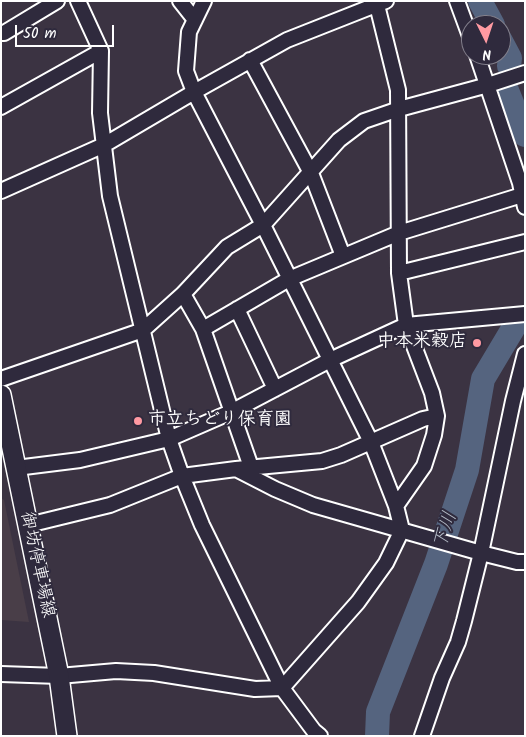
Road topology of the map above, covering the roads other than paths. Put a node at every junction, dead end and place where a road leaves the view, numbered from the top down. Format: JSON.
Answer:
{"nodes":[{"id":1,"x":57,"y":1,"type":"edge"},
{"id":2,"x":78,"y":1,"type":"edge"},
{"id":3,"x":180,"y":1,"type":"edge"},
{"id":4,"x":204,"y":1,"type":"edge"},
{"id":5,"x":457,"y":1,"type":"edge"},
{"id":6,"x":379,"y":2,"type":"edge"},
{"id":7,"x":462,"y":15,"type":"edge"},
{"id":8,"x":195,"y":20,"type":"junction"},
{"id":9,"x":1,"y":33,"type":"edge"},
{"id":10,"x":100,"y":52,"type":"junction"},
{"id":11,"x":250,"y":60,"type":"junction"},
{"id":12,"x":481,"y":65,"type":"edge"},
{"id":13,"x":525,"y":73,"type":"edge"},
{"id":14,"x":488,"y":85,"type":"junction"},
{"id":15,"x":194,"y":92,"type":"junction"},
{"id":16,"x":1,"y":108,"type":"edge"},
{"id":17,"x":399,"y":109,"type":"junction"},
{"id":18,"x":104,"y":145,"type":"junction"},
{"id":19,"x":311,"y":173,"type":"junction"},
{"id":20,"x":1,"y":191,"type":"edge"},
{"id":21,"x":523,"y":201,"type":"edge"},
{"id":22,"x":263,"y":225,"type":"junction"},
{"id":23,"x":399,"y":233,"type":"junction"},
{"id":24,"x":525,"y":242,"type":"edge"},
{"id":25,"x":343,"y":256,"type":"junction"},
{"id":26,"x":399,"y":273,"type":"junction"},
{"id":27,"x":289,"y":279,"type":"junction"},
{"id":28,"x":183,"y":294,"type":"junction"},
{"id":29,"x":237,"y":310,"type":"junction"},
{"id":30,"x":525,"y":314,"type":"edge"},
{"id":31,"x":406,"y":325,"type":"junction"},
{"id":32,"x":202,"y":329,"type":"junction"},
{"id":33,"x":143,"y":330,"type":"junction"},
{"id":34,"x":525,"y":354,"type":"edge"},
{"id":35,"x":330,"y":360,"type":"junction"},
{"id":36,"x":1,"y":379,"type":"edge"},
{"id":37,"x":275,"y":389,"type":"junction"},
{"id":38,"x":1,"y":395,"type":"edge"},
{"id":39,"x":231,"y":412,"type":"junction"},
{"id":40,"x":437,"y":416,"type":"junction"},
{"id":41,"x":169,"y":439,"type":"junction"},
{"id":42,"x":371,"y":442,"type":"junction"},
{"id":43,"x":251,"y":468,"type":"junction"},
{"id":44,"x":236,"y":469,"type":"junction"},
{"id":45,"x":9,"y":470,"type":"edge"},
{"id":46,"x":182,"y":476,"type":"junction"},
{"id":47,"x":396,"y":506,"type":"junction"},
{"id":48,"x":28,"y":525,"type":"junction"},
{"id":49,"x":402,"y":530,"type":"junction"},
{"id":50,"x":481,"y":553,"type":"junction"},
{"id":51,"x":525,"y":562,"type":"edge"},
{"id":52,"x":1,"y":674,"type":"edge"},
{"id":53,"x":59,"y":676,"type":"junction"},
{"id":54,"x":282,"y":688,"type":"junction"},
{"id":55,"x":67,"y":736,"type":"edge"},
{"id":56,"x":320,"y":736,"type":"edge"},
{"id":57,"x":422,"y":736,"type":"edge"}],
"edges":[{"from":1,"to":9,"type":"street"},
{"from":2,"to":10,"type":"street"},
{"from":3,"to":8,"type":"street"},
{"from":4,"to":8,"type":"street"},
{"from":5,"to":7,"type":"street"},
{"from":6,"to":11,"type":"street"},
{"from":6,"to":17,"type":"street"},
{"from":8,"to":15,"type":"street"},
{"from":10,"to":16,"type":"street"},
{"from":10,"to":18,"type":"street"},
{"from":11,"to":15,"type":"street"},
{"from":11,"to":19,"type":"street"},
{"from":12,"to":14,"type":"street"},
{"from":13,"to":14,"type":"street"},
{"from":14,"to":17,"type":"street"},
{"from":14,"to":21,"type":"street"},
{"from":15,"to":18,"type":"street"},
{"from":15,"to":22,"type":"street"},
{"from":17,"to":19,"type":"street"},
{"from":17,"to":23,"type":"street"},
{"from":18,"to":20,"type":"street"},
{"from":18,"to":33,"type":"street"},
{"from":19,"to":22,"type":"street"},
{"from":19,"to":25,"type":"street"},
{"from":21,"to":23,"type":"street"},
{"from":22,"to":27,"type":"street"},
{"from":22,"to":28,"type":"street"},
{"from":23,"to":25,"type":"street"},
{"from":23,"to":26,"type":"street"},
{"from":24,"to":26,"type":"street"},
{"from":25,"to":27,"type":"street"},
{"from":26,"to":31,"type":"street"},
{"from":27,"to":29,"type":"street"},
{"from":27,"to":35,"type":"street"},
{"from":28,"to":32,"type":"street"},
{"from":28,"to":33,"type":"street"},
{"from":29,"to":32,"type":"street"},
{"from":29,"to":37,"type":"street"},
{"from":30,"to":31,"type":"street"},
{"from":31,"to":35,"type":"street"},
{"from":31,"to":40,"type":"street"},
{"from":32,"to":39,"type":"street"},
{"from":33,"to":36,"type":"street"},
{"from":33,"to":41,"type":"street"},
{"from":34,"to":50,"type":"street"},
{"from":35,"to":37,"type":"street"},
{"from":35,"to":42,"type":"street"},
{"from":37,"to":39,"type":"street"},
{"from":38,"to":45,"type":"main road","name":"御坊停車場線"},
{"from":39,"to":41,"type":"street"},
{"from":39,"to":43,"type":"street"},
{"from":40,"to":42,"type":"street"},
{"from":40,"to":47,"type":"street"},
{"from":41,"to":45,"type":"street"},
{"from":41,"to":46,"type":"street"},
{"from":42,"to":43,"type":"street"},
{"from":42,"to":47,"type":"street"},
{"from":43,"to":44,"type":"street"},
{"from":44,"to":46,"type":"street"},
{"from":44,"to":49,"type":"street"},
{"from":45,"to":48,"type":"main road","name":"御坊停車場線"},
{"from":46,"to":48,"type":"street"},
{"from":46,"to":54,"type":"street"},
{"from":47,"to":49,"type":"street"},
{"from":48,"to":53,"type":"main road","name":"御坊停車場線"},
{"from":49,"to":50,"type":"street"},
{"from":49,"to":54,"type":"street"},
{"from":50,"to":51,"type":"street"},
{"from":50,"to":57,"type":"street"},
{"from":52,"to":53,"type":"street"},
{"from":53,"to":54,"type":"street"},
{"from":53,"to":55,"type":"main road","name":"御坊停車場線"},
{"from":54,"to":56,"type":"street"}]}
